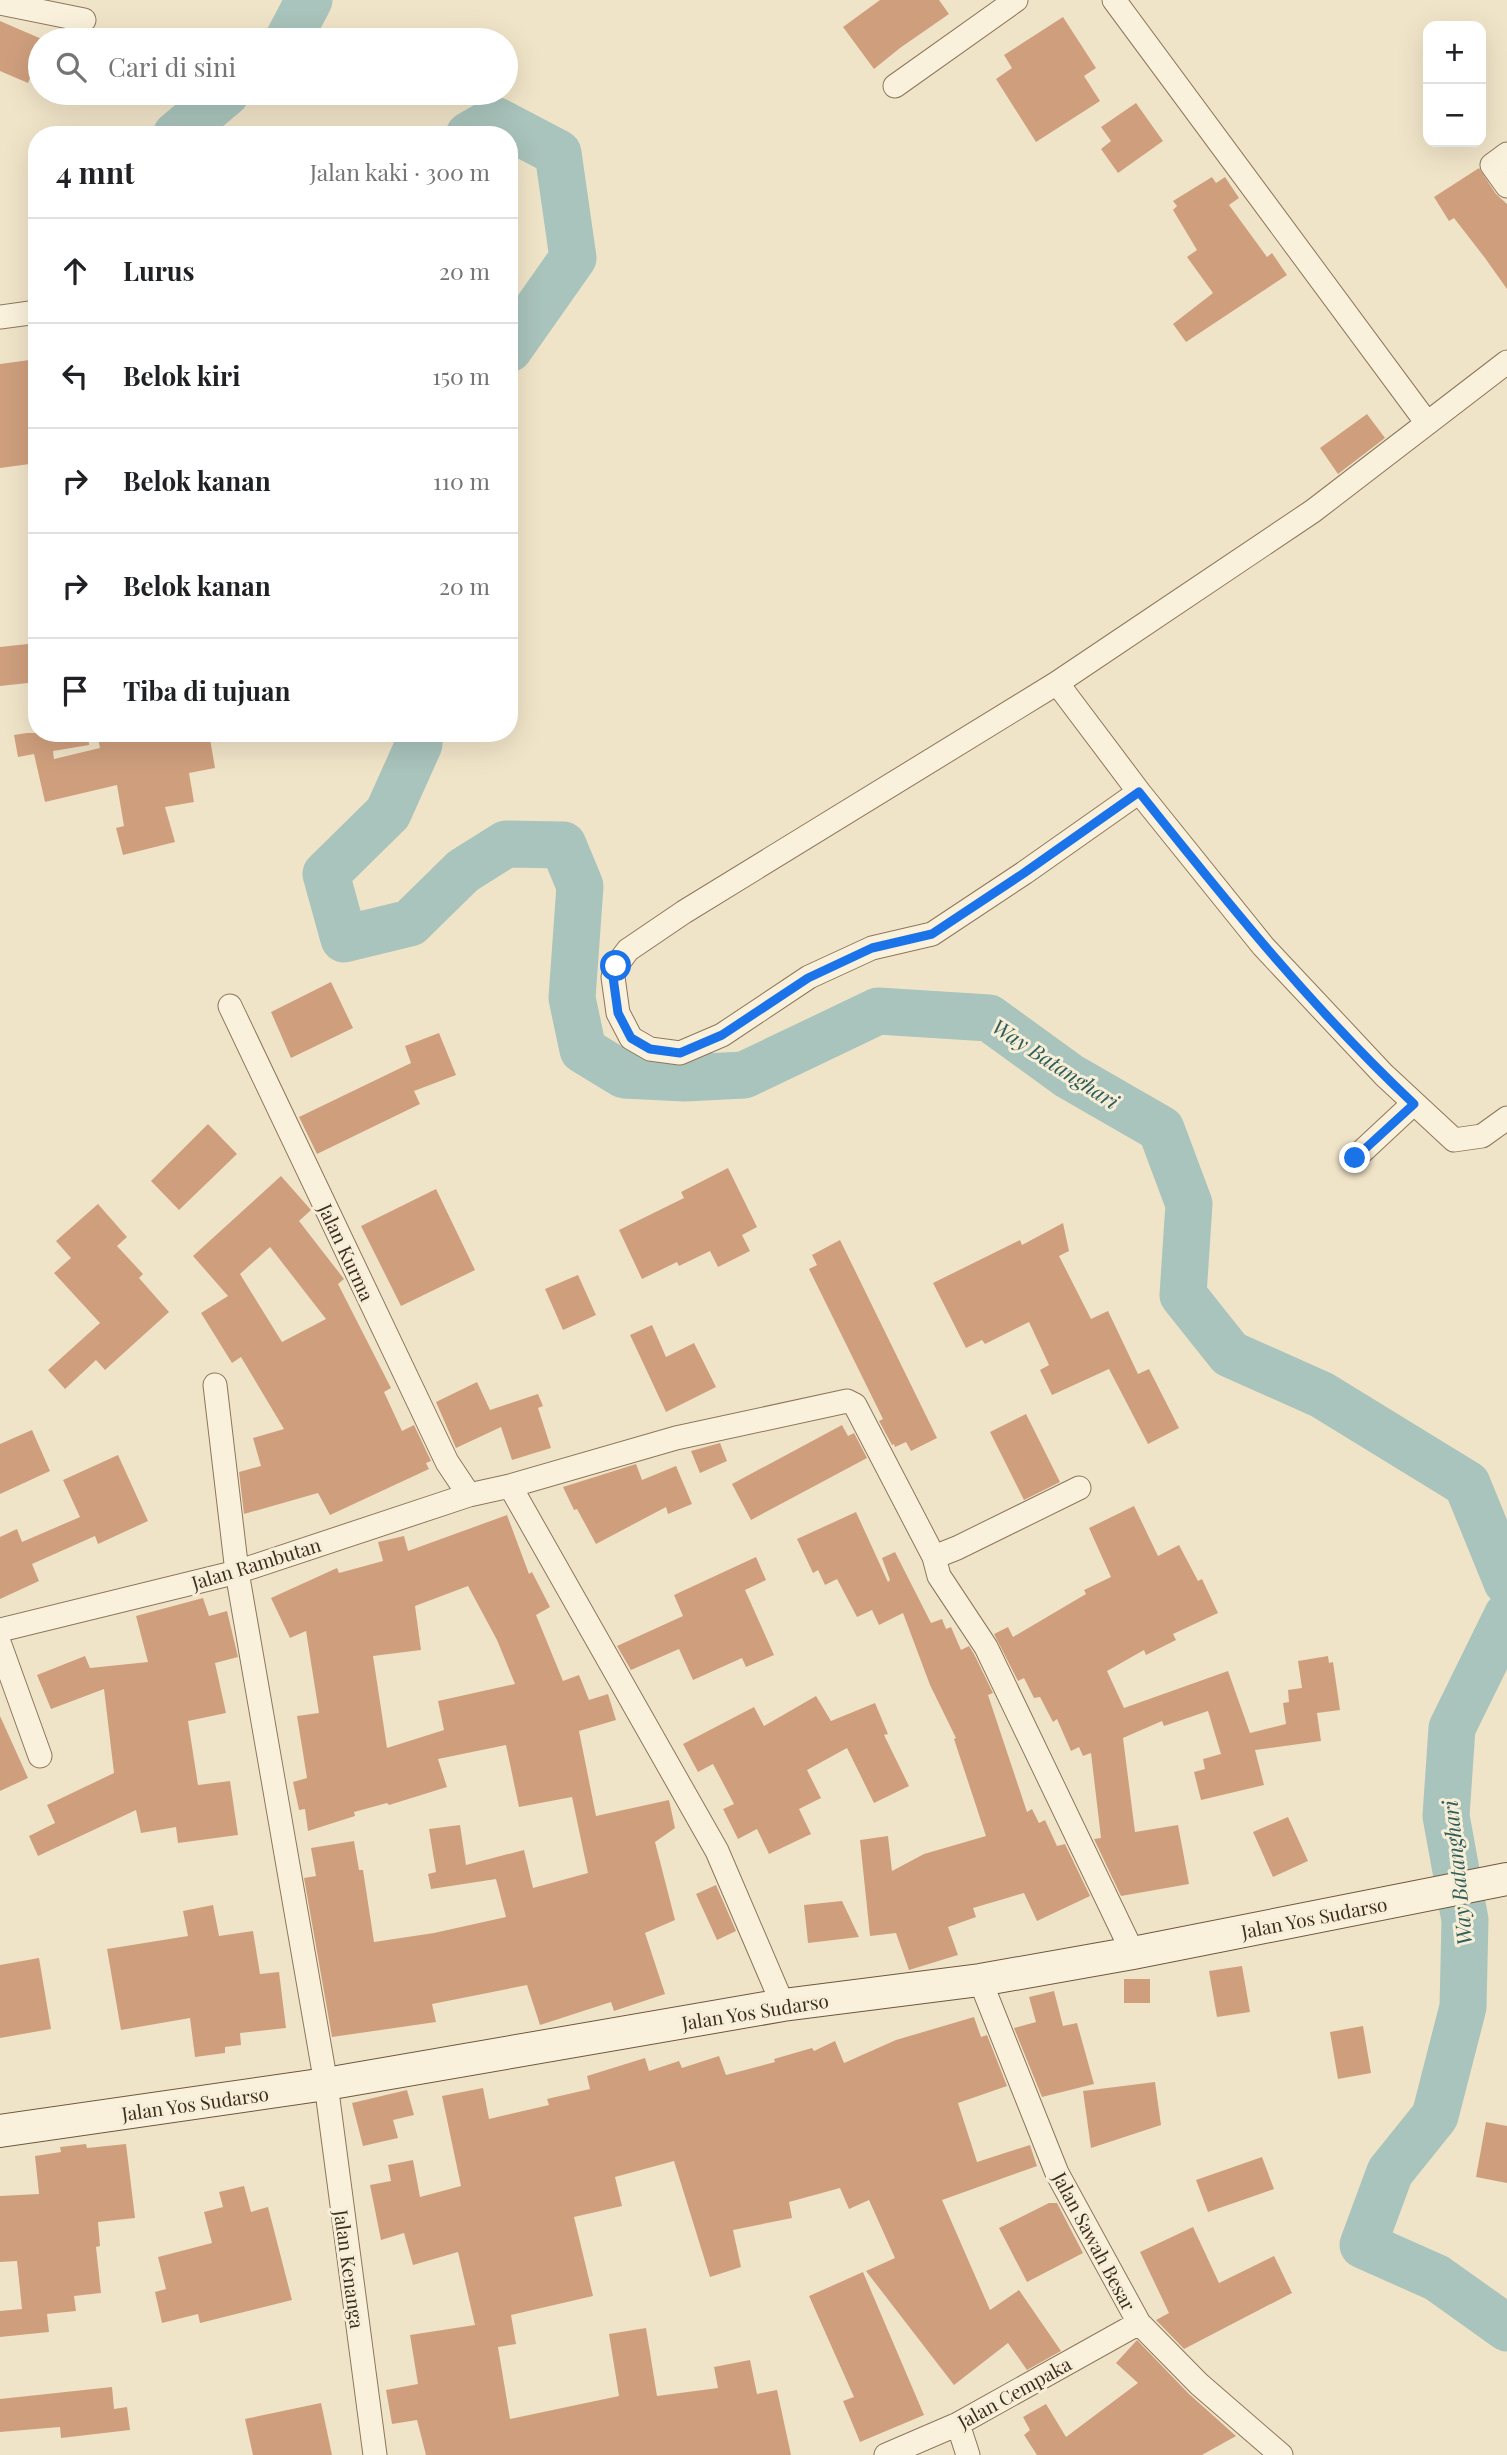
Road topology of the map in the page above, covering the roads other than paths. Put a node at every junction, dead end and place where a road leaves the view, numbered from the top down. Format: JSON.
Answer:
{"nodes":[{"id":1,"x":1016,"y":0,"type":"edge"},
{"id":2,"x":1114,"y":0,"type":"edge"},
{"id":3,"x":0,"y":3,"type":"edge"},
{"id":4,"x":84,"y":20,"type":"dead end"},
{"id":5,"x":895,"y":86,"type":"dead end"},
{"id":6,"x":1507,"y":153,"type":"edge"},
{"id":7,"x":1507,"y":186,"type":"edge"},
{"id":8,"x":28,"y":313,"type":"edge"},
{"id":9,"x":0,"y":317,"type":"edge"},
{"id":10,"x":1507,"y":362,"type":"edge"},
{"id":11,"x":1427,"y":422,"type":"junction"},
{"id":12,"x":1057,"y":683,"type":"junction"},
{"id":13,"x":1139,"y":792,"type":"junction"},
{"id":14,"x":230,"y":1006,"type":"dead end"},
{"id":15,"x":1414,"y":1104,"type":"junction"},
{"id":16,"x":1507,"y":1118,"type":"edge"},
{"id":17,"x":1355,"y":1158,"type":"dead end"},
{"id":18,"x":215,"y":1385,"type":"dead end"},
{"id":19,"x":510,"y":1486,"type":"junction"},
{"id":20,"x":1079,"y":1488,"type":"dead end"},
{"id":21,"x":469,"y":1494,"type":"junction"},
{"id":22,"x":934,"y":1557,"type":"junction"},
{"id":23,"x":237,"y":1572,"type":"junction"},
{"id":24,"x":0,"y":1630,"type":"edge"},
{"id":25,"x":0,"y":1645,"type":"edge"},
{"id":26,"x":40,"y":1756,"type":"dead end"},
{"id":27,"x":1507,"y":1879,"type":"edge"},
{"id":28,"x":1133,"y":1953,"type":"junction"},
{"id":29,"x":980,"y":1980,"type":"junction"},
{"id":30,"x":783,"y":2005,"type":"junction"},
{"id":31,"x":326,"y":2084,"type":"junction"},
{"id":32,"x":0,"y":2131,"type":"edge"},
{"id":33,"x":1139,"y":2323,"type":"junction"},
{"id":34,"x":958,"y":2424,"type":"junction"},
{"id":35,"x":375,"y":2455,"type":"edge"},
{"id":36,"x":886,"y":2455,"type":"edge"},
{"id":37,"x":968,"y":2455,"type":"edge"},
{"id":38,"x":1280,"y":2455,"type":"edge"}],
"edges":[{"from":1,"to":5,"type":"street"},
{"from":2,"to":11,"type":"street"},
{"from":3,"to":4,"type":"street"},
{"from":6,"to":7,"type":"street"},
{"from":8,"to":9,"type":"street"},
{"from":10,"to":11,"type":"street"},
{"from":11,"to":12,"type":"street"},
{"from":12,"to":13,"type":"street"},
{"from":12,"to":13,"type":"street"},
{"from":13,"to":15,"type":"street"},
{"from":14,"to":21,"type":"street","name":"Jalan Kurma"},
{"from":15,"to":16,"type":"street"},
{"from":15,"to":17,"type":"street"},
{"from":18,"to":23,"type":"street","name":"Jalan Kenanga"},
{"from":19,"to":21,"type":"street","name":"Jalan Rambutan"},
{"from":19,"to":22,"type":"street","name":"Jalan Rambutan"},
{"from":19,"to":30,"type":"street"},
{"from":20,"to":22,"type":"street"},
{"from":21,"to":23,"type":"street","name":"Jalan Rambutan"},
{"from":22,"to":28,"type":"street"},
{"from":23,"to":24,"type":"street","name":"Jalan Rambutan"},
{"from":23,"to":31,"type":"street","name":"Jalan Kenanga"},
{"from":25,"to":26,"type":"street"},
{"from":27,"to":28,"type":"street","name":"Jalan Yos Sudarso"},
{"from":28,"to":29,"type":"street","name":"Jalan Yos Sudarso"},
{"from":29,"to":30,"type":"street","name":"Jalan Yos Sudarso"},
{"from":29,"to":33,"type":"street","name":"Jalan Sawah Besar"},
{"from":30,"to":31,"type":"street","name":"Jalan Yos Sudarso"},
{"from":31,"to":32,"type":"street","name":"Jalan Yos Sudarso"},
{"from":31,"to":35,"type":"street","name":"Jalan Kenanga"},
{"from":33,"to":34,"type":"street","name":"Jalan Cempaka"},
{"from":33,"to":38,"type":"street","name":"Jalan Sawah Besar"},
{"from":34,"to":36,"type":"street","name":"Jalan Cempaka"},
{"from":34,"to":37,"type":"street"}]}
